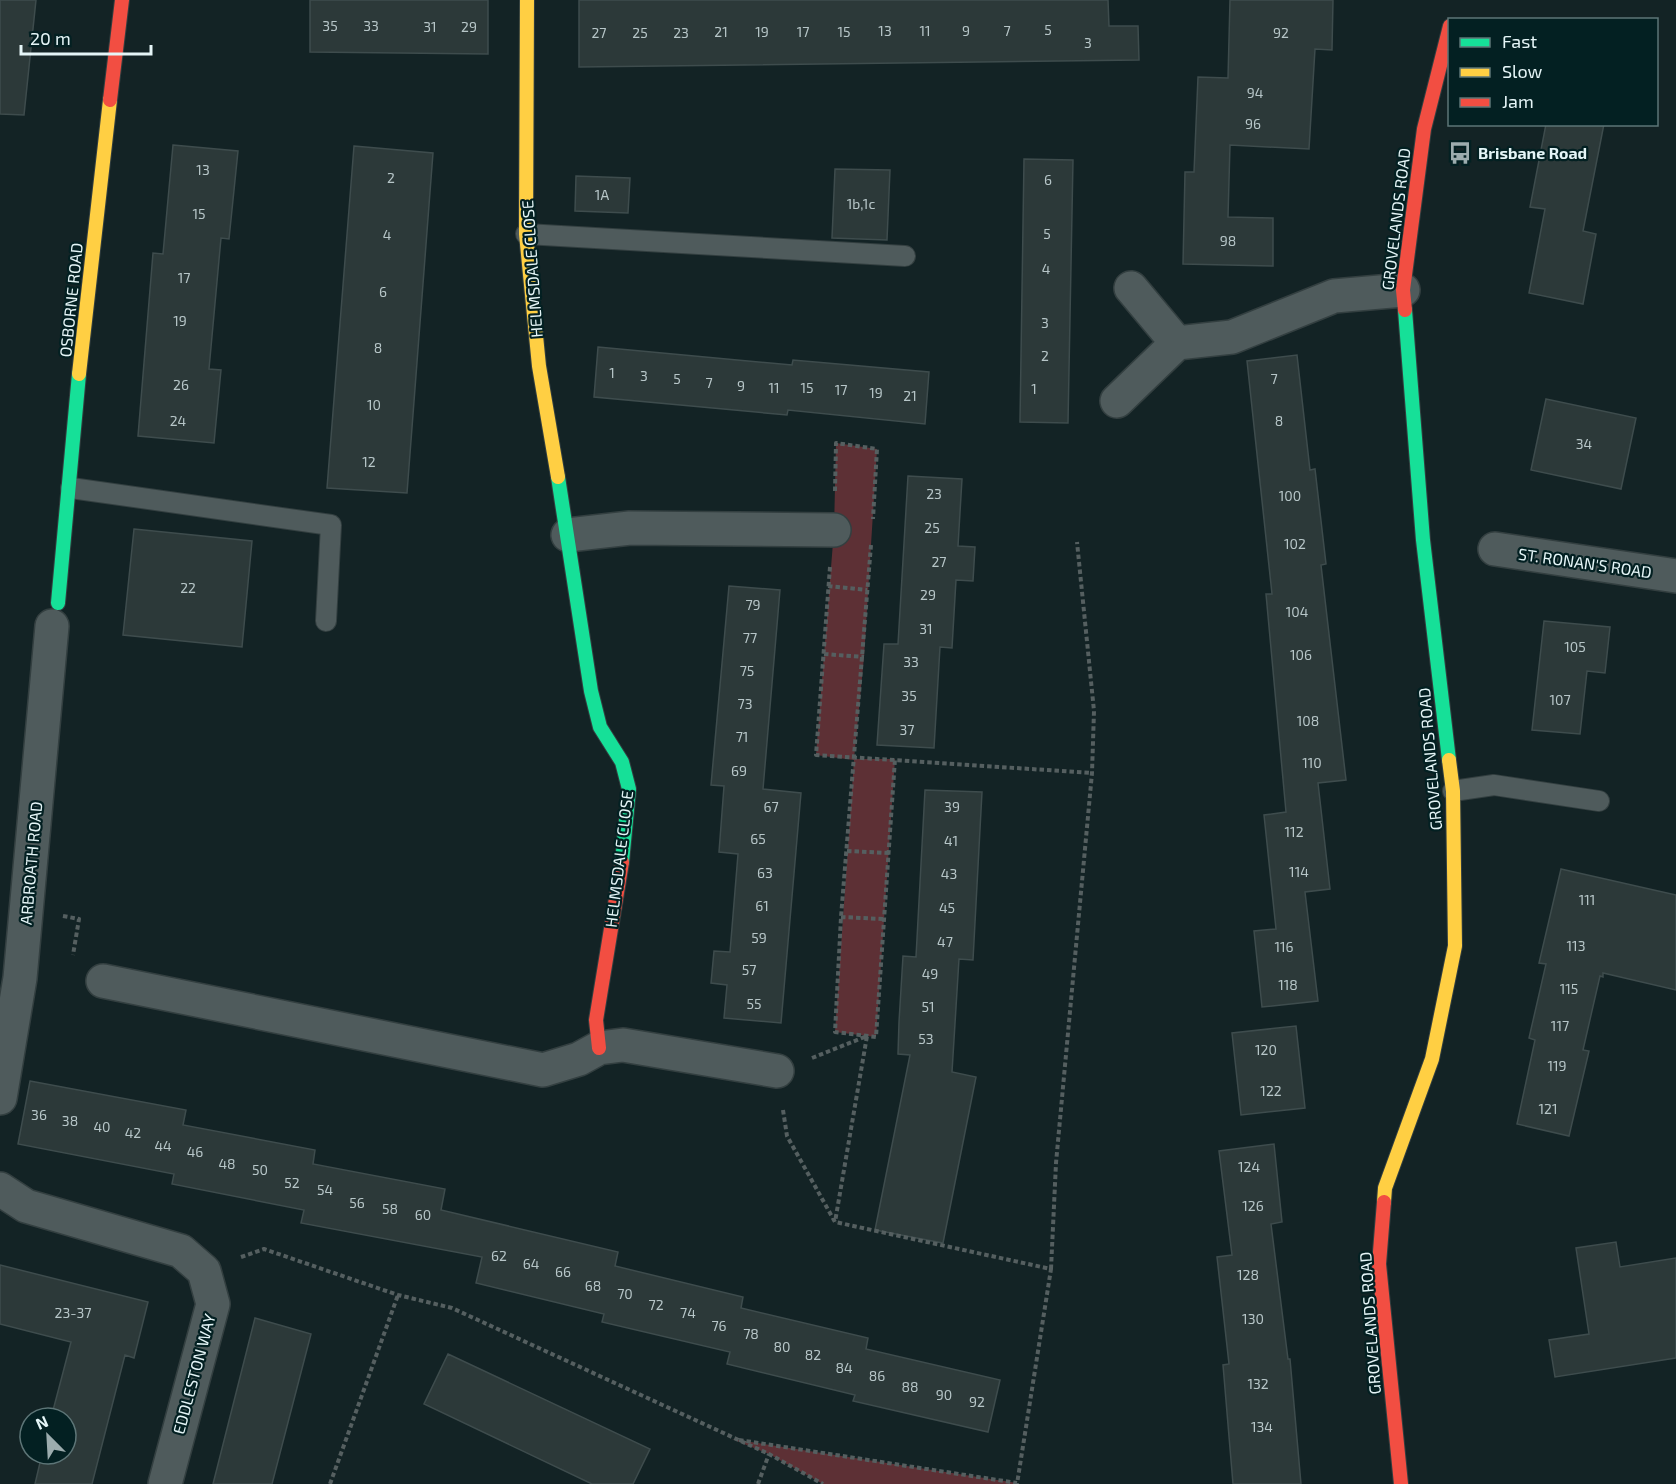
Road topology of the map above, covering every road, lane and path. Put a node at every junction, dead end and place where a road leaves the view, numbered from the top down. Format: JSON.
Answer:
{"nodes":[{"id":1,"x":123,"y":0,"type":"edge"},
{"id":2,"x":527,"y":0,"type":"edge"},
{"id":3,"x":1448,"y":31,"type":"edge"},
{"id":4,"x":526,"y":234,"type":"junction"},
{"id":5,"x":905,"y":256,"type":"dead end"},
{"id":6,"x":1131,"y":288,"type":"dead end"},
{"id":7,"x":1402,"y":290,"type":"junction"},
{"id":8,"x":1177,"y":342,"type":"junction"},
{"id":9,"x":1117,"y":401,"type":"dead end"},
{"id":10,"x":70,"y":488,"type":"junction"},
{"id":11,"x":834,"y":530,"type":"junction"},
{"id":12,"x":873,"y":531,"type":"dead end"},
{"id":13,"x":568,"y":535,"type":"junction"},
{"id":14,"x":1077,"y":542,"type":"dead end"},
{"id":15,"x":872,"y":543,"type":"dead end"},
{"id":16,"x":1495,"y":549,"type":"dead end"},
{"id":17,"x":1676,"y":576,"type":"edge"},
{"id":18,"x":828,"y":586,"type":"junction"},
{"id":19,"x":867,"y":590,"type":"junction"},
{"id":20,"x":55,"y":615,"type":"joint"},
{"id":21,"x":326,"y":621,"type":"dead end"},
{"id":22,"x":824,"y":654,"type":"junction"},
{"id":23,"x":864,"y":657,"type":"junction"},
{"id":24,"x":854,"y":759,"type":"junction"},
{"id":25,"x":895,"y":759,"type":"junction"},
{"id":26,"x":1092,"y":772,"type":"junction"},
{"id":27,"x":1453,"y":791,"type":"junction"},
{"id":28,"x":1599,"y":801,"type":"dead end"},
{"id":29,"x":847,"y":851,"type":"junction"},
{"id":30,"x":890,"y":853,"type":"junction"},
{"id":31,"x":27,"y":909,"type":"junction"},
{"id":32,"x":841,"y":916,"type":"junction"},
{"id":33,"x":883,"y":919,"type":"junction"},
{"id":34,"x":103,"y":981,"type":"joint"},
{"id":35,"x":867,"y":1036,"type":"junction"},
{"id":36,"x":599,"y":1048,"type":"junction"},
{"id":37,"x":777,"y":1071,"type":"junction"},
{"id":38,"x":0,"y":1098,"type":"edge"},
{"id":39,"x":0,"y":1189,"type":"edge"},
{"id":40,"x":835,"y":1222,"type":"junction"},
{"id":41,"x":1051,"y":1269,"type":"junction"},
{"id":42,"x":204,"y":1271,"type":"junction"},
{"id":43,"x":398,"y":1295,"type":"junction"},
{"id":44,"x":732,"y":1439,"type":"junction"},
{"id":45,"x":769,"y":1454,"type":"junction"},
{"id":46,"x":1017,"y":1483,"type":"edge"},
{"id":47,"x":165,"y":1484,"type":"edge"},
{"id":48,"x":330,"y":1484,"type":"edge"},
{"id":49,"x":758,"y":1484,"type":"edge"},
{"id":50,"x":823,"y":1484,"type":"edge"},
{"id":51,"x":1401,"y":1484,"type":"edge"}],
"edges":[{"from":1,"to":10,"type":"street","name":"OSBORNE ROAD"},
{"from":2,"to":4,"type":"street","name":"HELMSDALE CLOSE"},
{"from":3,"to":7,"type":"street","name":"GROVELANDS ROAD"},
{"from":4,"to":5,"type":"lane"},
{"from":4,"to":13,"type":"street","name":"HELMSDALE CLOSE"},
{"from":6,"to":8,"type":"street"},
{"from":7,"to":8,"type":"street"},
{"from":7,"to":27,"type":"street","name":"GROVELANDS ROAD"},
{"from":8,"to":9,"type":"street"},
{"from":10,"to":20,"type":"street","name":"OSBORNE ROAD"},
{"from":10,"to":21,"type":"lane"},
{"from":11,"to":12,"type":"path"},
{"from":11,"to":13,"type":"street"},
{"from":11,"to":18,"type":"path"},
{"from":13,"to":36,"type":"street","name":"HELMSDALE CLOSE"},
{"from":14,"to":26,"type":"path"},
{"from":15,"to":19,"type":"path"},
{"from":16,"to":17,"type":"street","name":"ST. RONAN'S ROAD"},
{"from":18,"to":19,"type":"path"},
{"from":18,"to":22,"type":"path"},
{"from":19,"to":23,"type":"path"},
{"from":20,"to":31,"type":"street","name":"ARBROATH ROAD"},
{"from":22,"to":23,"type":"path"},
{"from":22,"to":24,"type":"path"},
{"from":23,"to":24,"type":"path"},
{"from":24,"to":25,"type":"path"},
{"from":24,"to":29,"type":"path"},
{"from":25,"to":26,"type":"path"},
{"from":25,"to":30,"type":"path"},
{"from":26,"to":41,"type":"path"},
{"from":27,"to":28,"type":"lane"},
{"from":27,"to":51,"type":"street","name":"GROVELANDS ROAD"},
{"from":29,"to":30,"type":"path"},
{"from":29,"to":32,"type":"path"},
{"from":30,"to":33,"type":"path"},
{"from":31,"to":34,"type":"path"},
{"from":31,"to":38,"type":"street","name":"ARBROATH ROAD"},
{"from":32,"to":33,"type":"path"},
{"from":32,"to":35,"type":"path"},
{"from":33,"to":35,"type":"path"},
{"from":34,"to":36,"type":"street"},
{"from":35,"to":37,"type":"path"},
{"from":35,"to":40,"type":"path"},
{"from":36,"to":37,"type":"street"},
{"from":37,"to":40,"type":"path"},
{"from":39,"to":42,"type":"street"},
{"from":40,"to":41,"type":"path"},
{"from":41,"to":46,"type":"path"},
{"from":42,"to":43,"type":"path"},
{"from":42,"to":47,"type":"street","name":"EDDLESTON WAY"},
{"from":43,"to":44,"type":"path"},
{"from":43,"to":48,"type":"path"},
{"from":44,"to":45,"type":"path"},
{"from":44,"to":46,"type":"path"},
{"from":45,"to":49,"type":"path"},
{"from":45,"to":50,"type":"path"}]}
